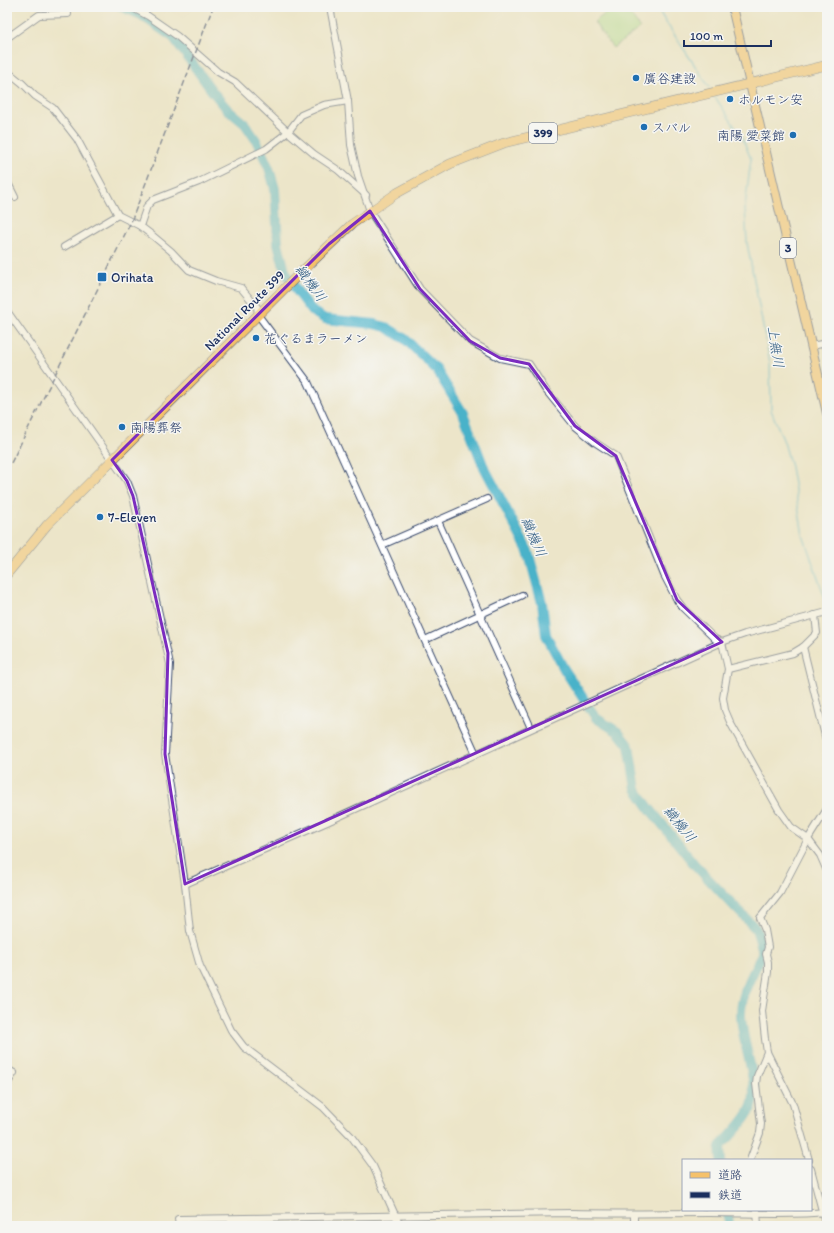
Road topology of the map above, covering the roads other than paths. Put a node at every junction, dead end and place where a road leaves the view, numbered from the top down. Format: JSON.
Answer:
{"nodes":[{"id":1,"x":131,"y":7,"type":"edge"},
{"id":2,"x":330,"y":7,"type":"edge"},
{"id":3,"x":732,"y":7,"type":"edge"},
{"id":4,"x":68,"y":14,"type":"dead end"},
{"id":5,"x":7,"y":38,"type":"edge"},
{"id":6,"x":827,"y":65,"type":"edge"},
{"id":7,"x":7,"y":72,"type":"edge"},
{"id":8,"x":750,"y":82,"type":"junction"},
{"id":9,"x":348,"y":101,"type":"junction"},
{"id":10,"x":288,"y":132,"type":"junction"},
{"id":11,"x":7,"y":181,"type":"edge"},
{"id":12,"x":15,"y":196,"type":"dead end"},
{"id":13,"x":366,"y":196,"type":"junction"},
{"id":14,"x":370,"y":211,"type":"junction"},
{"id":15,"x":118,"y":215,"type":"junction"},
{"id":16,"x":140,"y":226,"type":"junction"},
{"id":17,"x":64,"y":247,"type":"dead end"},
{"id":18,"x":7,"y":311,"type":"edge"},
{"id":19,"x":258,"y":315,"type":"junction"},
{"id":20,"x":827,"y":343,"type":"edge"},
{"id":21,"x":811,"y":346,"type":"junction"},
{"id":22,"x":827,"y":413,"type":"edge"},
{"id":23,"x":112,"y":460,"type":"junction"},
{"id":24,"x":487,"y":499,"type":"dead end"},
{"id":25,"x":438,"y":521,"type":"junction"},
{"id":26,"x":382,"y":545,"type":"junction"},
{"id":27,"x":7,"y":574,"type":"edge"},
{"id":28,"x":522,"y":595,"type":"dead end"},
{"id":29,"x":827,"y":612,"type":"edge"},
{"id":30,"x":479,"y":614,"type":"junction"},
{"id":31,"x":815,"y":615,"type":"junction"},
{"id":32,"x":425,"y":640,"type":"junction"},
{"id":33,"x":722,"y":642,"type":"junction"},
{"id":34,"x":803,"y":647,"type":"junction"},
{"id":35,"x":728,"y":669,"type":"junction"},
{"id":36,"x":531,"y":728,"type":"junction"},
{"id":37,"x":827,"y":744,"type":"edge"},
{"id":38,"x":476,"y":754,"type":"junction"},
{"id":39,"x":827,"y":809,"type":"edge"},
{"id":40,"x":808,"y":839,"type":"junction"},
{"id":41,"x":827,"y":871,"type":"edge"},
{"id":42,"x":185,"y":884,"type":"junction"},
{"id":43,"x":768,"y":1052,"type":"junction"},
{"id":44,"x":7,"y":1069,"type":"edge"},
{"id":45,"x":7,"y":1084,"type":"edge"},
{"id":46,"x":750,"y":1159,"type":"edge"},
{"id":47,"x":809,"y":1159,"type":"edge"},
{"id":48,"x":812,"y":1172,"type":"edge"},
{"id":49,"x":757,"y":1212,"type":"edge"},
{"id":50,"x":825,"y":1213,"type":"edge"},
{"id":51,"x":634,"y":1214,"type":"junction"},
{"id":52,"x":396,"y":1216,"type":"junction"},
{"id":53,"x":825,"y":1222,"type":"dead end"},
{"id":54,"x":179,"y":1226,"type":"edge"},
{"id":55,"x":400,"y":1226,"type":"edge"},
{"id":56,"x":634,"y":1226,"type":"edge"},
{"id":57,"x":758,"y":1226,"type":"edge"}],
"edges":[{"from":1,"to":10,"type":"street"},
{"from":2,"to":9,"type":"street"},
{"from":3,"to":8,"type":"main road","number":"3"},
{"from":4,"to":5,"type":"street"},
{"from":6,"to":8,"type":"highway","name":"National Route 399","number":"399"},
{"from":7,"to":15,"type":"street"},
{"from":8,"to":14,"type":"highway","name":"National Route 399","number":"399"},
{"from":8,"to":21,"type":"main road","number":"3"},
{"from":9,"to":10,"type":"street"},
{"from":9,"to":13,"type":"street"},
{"from":10,"to":13,"type":"street"},
{"from":10,"to":16,"type":"street"},
{"from":11,"to":12,"type":"street"},
{"from":13,"to":14,"type":"street"},
{"from":14,"to":19,"type":"highway","name":"National Route 399","number":"399"},
{"from":14,"to":33,"type":"street"},
{"from":15,"to":16,"type":"street"},
{"from":15,"to":17,"type":"street"},
{"from":16,"to":19,"type":"street"},
{"from":18,"to":23,"type":"street"},
{"from":19,"to":23,"type":"highway","name":"National Route 399","number":"399"},
{"from":19,"to":26,"type":"street"},
{"from":20,"to":21,"type":"street"},
{"from":21,"to":22,"type":"main road","number":"3"},
{"from":23,"to":27,"type":"highway","name":"National Route 399","number":"399"},
{"from":23,"to":42,"type":"street"},
{"from":24,"to":25,"type":"street"},
{"from":25,"to":26,"type":"street"},
{"from":25,"to":30,"type":"street"},
{"from":26,"to":32,"type":"street"},
{"from":28,"to":30,"type":"street"},
{"from":29,"to":31,"type":"street"},
{"from":30,"to":32,"type":"street"},
{"from":30,"to":36,"type":"street"},
{"from":31,"to":33,"type":"street"},
{"from":31,"to":34,"type":"street"},
{"from":32,"to":38,"type":"street"},
{"from":33,"to":35,"type":"street"},
{"from":33,"to":36,"type":"street"},
{"from":34,"to":35,"type":"street"},
{"from":34,"to":37,"type":"street"},
{"from":35,"to":40,"type":"street"},
{"from":36,"to":38,"type":"street"},
{"from":38,"to":42,"type":"street"},
{"from":39,"to":40,"type":"street"},
{"from":40,"to":41,"type":"street"},
{"from":40,"to":43,"type":"street"},
{"from":42,"to":52,"type":"street"},
{"from":43,"to":46,"type":"street"},
{"from":43,"to":47,"type":"street"},
{"from":44,"to":45,"type":"street"},
{"from":48,"to":50,"type":"street"},
{"from":49,"to":50,"type":"street"},
{"from":49,"to":51,"type":"street"},
{"from":49,"to":57,"type":"street"},
{"from":50,"to":53,"type":"street"},
{"from":51,"to":52,"type":"street"},
{"from":51,"to":56,"type":"street"},
{"from":52,"to":54,"type":"street"},
{"from":52,"to":55,"type":"street"}]}
